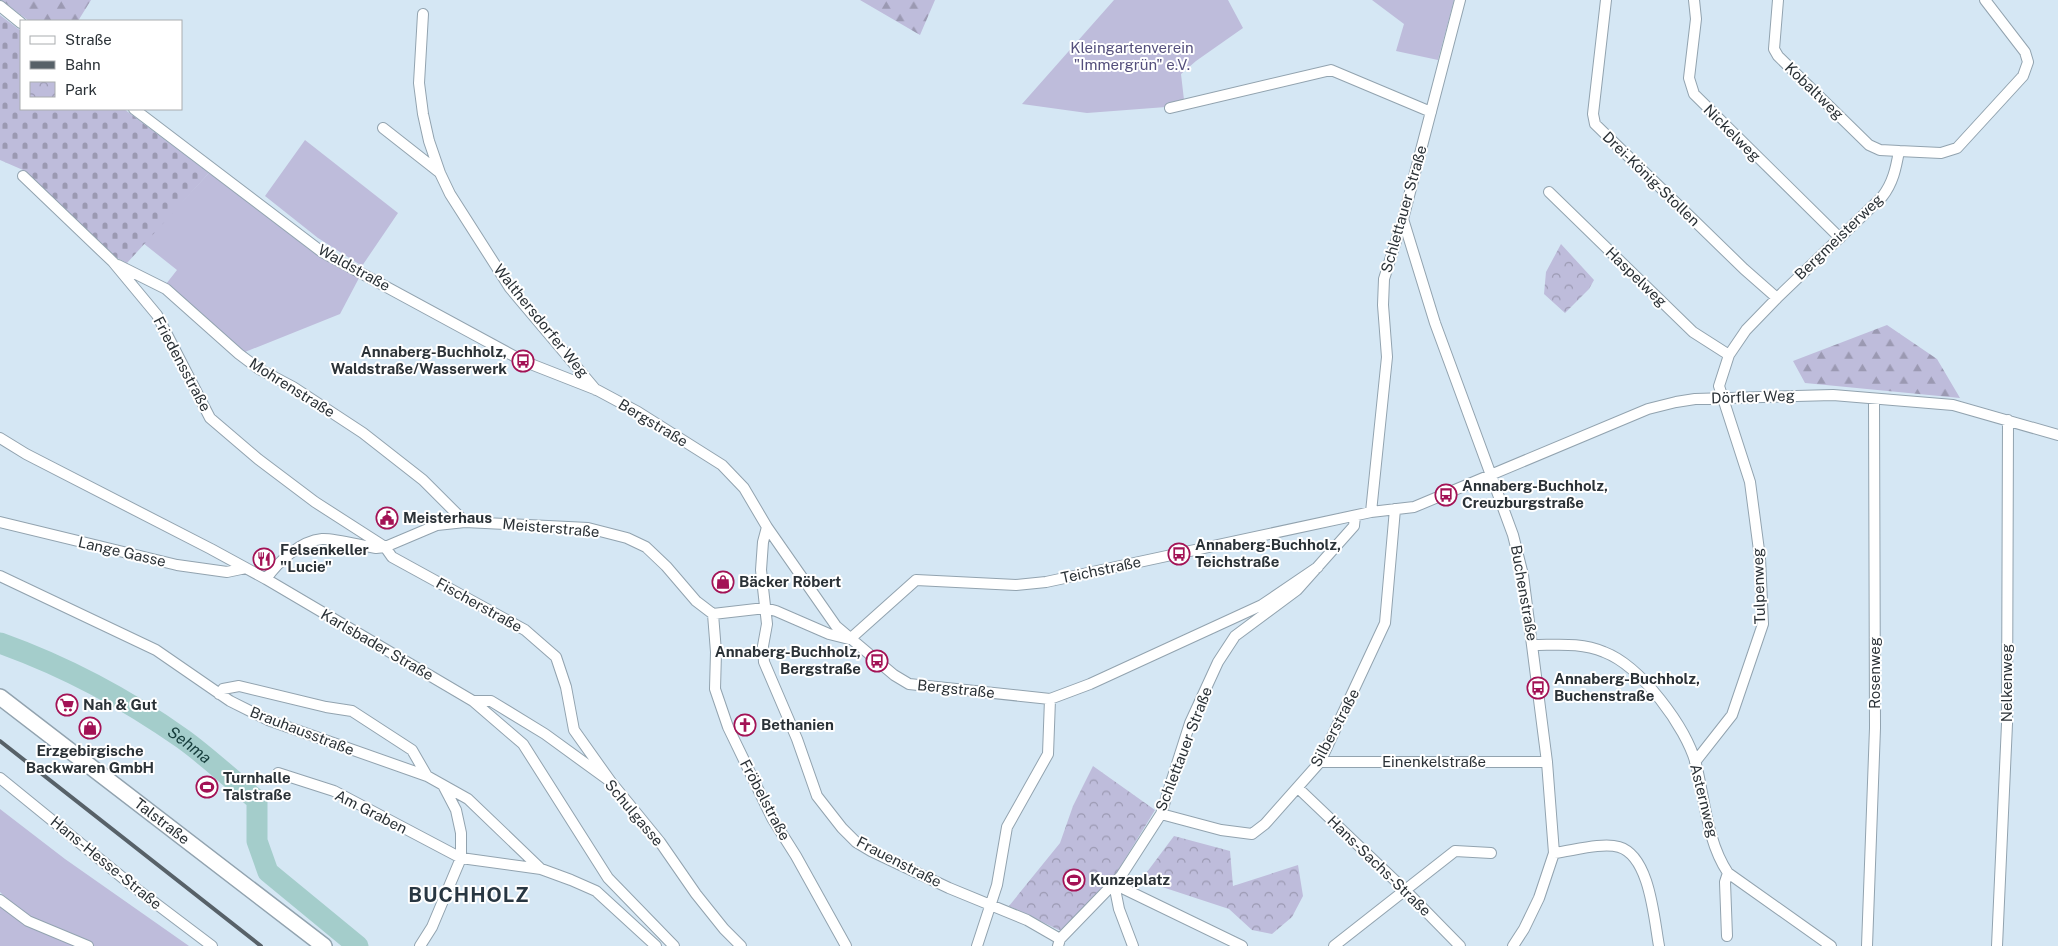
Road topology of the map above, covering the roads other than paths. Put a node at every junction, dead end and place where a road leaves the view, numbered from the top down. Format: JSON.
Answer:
{"nodes":[{"id":1,"x":1460,"y":0,"type":"edge"},
{"id":2,"x":1606,"y":0,"type":"edge"},
{"id":3,"x":1694,"y":0,"type":"edge"},
{"id":4,"x":1778,"y":0,"type":"edge"},
{"id":5,"x":1985,"y":0,"type":"edge"},
{"id":6,"x":0,"y":6,"type":"edge"},
{"id":7,"x":423,"y":14,"type":"dead end"},
{"id":8,"x":20,"y":22,"type":"edge"},
{"id":9,"x":1170,"y":108,"type":"dead end"},
{"id":10,"x":135,"y":110,"type":"edge"},
{"id":11,"x":1431,"y":112,"type":"junction"},
{"id":12,"x":383,"y":128,"type":"dead end"},
{"id":13,"x":1899,"y":151,"type":"junction"},
{"id":14,"x":440,"y":173,"type":"junction"},
{"id":15,"x":23,"y":176,"type":"dead end"},
{"id":16,"x":1549,"y":192,"type":"dead end"},
{"id":17,"x":1403,"y":220,"type":"junction"},
{"id":18,"x":1840,"y":238,"type":"junction"},
{"id":19,"x":113,"y":262,"type":"junction"},
{"id":20,"x":1776,"y":298,"type":"junction"},
{"id":21,"x":1729,"y":355,"type":"junction"},
{"id":22,"x":597,"y":390,"type":"junction"},
{"id":23,"x":1723,"y":397,"type":"junction"},
{"id":24,"x":1874,"y":399,"type":"junction"},
{"id":25,"x":2008,"y":420,"type":"junction"},
{"id":26,"x":2058,"y":435,"type":"edge"},
{"id":27,"x":0,"y":438,"type":"edge"},
{"id":28,"x":1492,"y":475,"type":"junction"},
{"id":29,"x":1395,"y":509,"type":"junction"},
{"id":30,"x":1371,"y":512,"type":"junction"},
{"id":31,"x":1355,"y":516,"type":"junction"},
{"id":32,"x":0,"y":522,"type":"edge"},
{"id":33,"x":465,"y":522,"type":"junction"},
{"id":34,"x":768,"y":527,"type":"junction"},
{"id":35,"x":385,"y":546,"type":"junction"},
{"id":36,"x":1318,"y":567,"type":"junction"},
{"id":37,"x":246,"y":568,"type":"junction"},
{"id":38,"x":0,"y":576,"type":"edge"},
{"id":39,"x":266,"y":579,"type":"junction"},
{"id":40,"x":765,"y":608,"type":"junction"},
{"id":41,"x":713,"y":614,"type":"junction"},
{"id":42,"x":850,"y":640,"type":"junction"},
{"id":43,"x":1532,"y":645,"type":"junction"},
{"id":44,"x":219,"y":694,"type":"junction"},
{"id":45,"x":0,"y":696,"type":"edge"},
{"id":46,"x":1050,"y":699,"type":"junction"},
{"id":47,"x":473,"y":701,"type":"junction"},
{"id":48,"x":1320,"y":762,"type":"junction"},
{"id":49,"x":1547,"y":762,"type":"junction"},
{"id":50,"x":1695,"y":762,"type":"junction"},
{"id":51,"x":278,"y":773,"type":"dead end"},
{"id":52,"x":427,"y":776,"type":"junction"},
{"id":53,"x":0,"y":778,"type":"edge"},
{"id":54,"x":612,"y":782,"type":"junction"},
{"id":55,"x":444,"y":786,"type":"junction"},
{"id":56,"x":1298,"y":788,"type":"junction"},
{"id":57,"x":1161,"y":814,"type":"junction"},
{"id":58,"x":1491,"y":853,"type":"dead end"},
{"id":59,"x":1554,"y":853,"type":"junction"},
{"id":60,"x":460,"y":858,"type":"junction"},
{"id":61,"x":541,"y":869,"type":"junction"},
{"id":62,"x":1728,"y":873,"type":"junction"},
{"id":63,"x":1114,"y":884,"type":"junction"},
{"id":64,"x":1404,"y":889,"type":"junction"},
{"id":65,"x":0,"y":900,"type":"edge"},
{"id":66,"x":990,"y":905,"type":"junction"},
{"id":67,"x":1727,"y":936,"type":"dead end"},
{"id":68,"x":1059,"y":942,"type":"edge"},
{"id":69,"x":88,"y":946,"type":"edge"},
{"id":70,"x":212,"y":946,"type":"edge"},
{"id":71,"x":324,"y":946,"type":"edge"},
{"id":72,"x":420,"y":946,"type":"edge"},
{"id":73,"x":656,"y":946,"type":"edge"},
{"id":74,"x":674,"y":946,"type":"edge"},
{"id":75,"x":741,"y":946,"type":"edge"},
{"id":76,"x":846,"y":946,"type":"edge"},
{"id":77,"x":976,"y":946,"type":"edge"},
{"id":78,"x":1133,"y":946,"type":"edge"},
{"id":79,"x":1242,"y":946,"type":"edge"},
{"id":80,"x":1334,"y":946,"type":"edge"},
{"id":81,"x":1460,"y":946,"type":"edge"},
{"id":82,"x":1513,"y":946,"type":"edge"},
{"id":83,"x":1659,"y":946,"type":"edge"},
{"id":84,"x":1831,"y":946,"type":"edge"},
{"id":85,"x":1867,"y":946,"type":"edge"},
{"id":86,"x":1997,"y":946,"type":"edge"}],
"edges":[{"from":1,"to":11,"type":"street","name":"Schlettauer Straße"},
{"from":2,"to":20,"type":"street","name":"Drei-König-Stollen"},
{"from":3,"to":18,"type":"street","name":"Nickelweg"},
{"from":4,"to":13,"type":"street","name":"Kobaltweg"},
{"from":5,"to":13,"type":"street"},
{"from":6,"to":8,"type":"street"},
{"from":7,"to":14,"type":"street","name":"Walthersdorfer Weg"},
{"from":9,"to":11,"type":"street"},
{"from":10,"to":22,"type":"street","name":"Waldstraße"},
{"from":11,"to":17,"type":"street","name":"Schlettauer Straße"},
{"from":12,"to":14,"type":"street","name":"Walthersdorfer Weg"},
{"from":13,"to":18,"type":"street","name":"Bergmeisterweg"},
{"from":14,"to":22,"type":"street","name":"Walthersdorfer Weg"},
{"from":15,"to":19,"type":"street","name":"Friedensstraße"},
{"from":16,"to":21,"type":"street","name":"Haspelweg"},
{"from":17,"to":28,"type":"street","name":"Buchenstraße"},
{"from":17,"to":30,"type":"street","name":"Schlettauer Straße"},
{"from":18,"to":20,"type":"street","name":"Bergmeisterweg"},
{"from":19,"to":33,"type":"street","name":"Mohrenstraße"},
{"from":19,"to":35,"type":"street","name":"Friedensstraße"},
{"from":20,"to":21,"type":"street","name":"Bergmeisterweg"},
{"from":21,"to":23,"type":"street","name":"Bergmeisterweg"},
{"from":22,"to":34,"type":"street","name":"Bergstraße"},
{"from":23,"to":24,"type":"street","name":"Dörfler Weg"},
{"from":23,"to":28,"type":"street","name":"Dörfler Weg"},
{"from":23,"to":50,"type":"street","name":"Tulpenweg"},
{"from":24,"to":25,"type":"street","name":"Dörfler Weg"},
{"from":24,"to":85,"type":"street","name":"Rosenweg"},
{"from":25,"to":26,"type":"street","name":"Dörfler Weg"},
{"from":25,"to":86,"type":"street","name":"Nelkenweg"},
{"from":27,"to":37,"type":"street","name":"Karlsbader Straße"},
{"from":28,"to":29,"type":"street","name":"Dörfler Weg"},
{"from":28,"to":43,"type":"street","name":"Buchenstraße"},
{"from":29,"to":30,"type":"street","name":"Teichstraße"},
{"from":29,"to":48,"type":"street","name":"Silberstraße"},
{"from":30,"to":31,"type":"street","name":"Teichstraße"},
{"from":31,"to":36,"type":"street","name":"Schlettauer Straße"},
{"from":31,"to":42,"type":"street","name":"Teichstraße"},
{"from":32,"to":37,"type":"street","name":"Lange Gasse"},
{"from":33,"to":35,"type":"street","name":"Meisterstraße"},
{"from":33,"to":41,"type":"street","name":"Meisterstraße"},
{"from":34,"to":40,"type":"street","name":"Frauenstraße"},
{"from":34,"to":42,"type":"street","name":"Bergstraße"},
{"from":35,"to":39,"type":"street","name":"Meisterstraße"},
{"from":35,"to":54,"type":"street","name":"Fischerstraße"},
{"from":36,"to":46,"type":"street","name":"Bergstraße"},
{"from":36,"to":57,"type":"street","name":"Schlettauer Straße"},
{"from":37,"to":39,"type":"street","name":"Karlsbader Straße"},
{"from":38,"to":44,"type":"street","name":"Brauhausstraße"},
{"from":39,"to":47,"type":"street","name":"Karlsbader Straße"},
{"from":40,"to":41,"type":"street"},
{"from":40,"to":42,"type":"street"},
{"from":40,"to":66,"type":"street","name":"Frauenstraße"},
{"from":41,"to":76,"type":"street","name":"Fröbelstraße"},
{"from":42,"to":46,"type":"street","name":"Bergstraße"},
{"from":43,"to":49,"type":"street","name":"Buchenstraße"},
{"from":43,"to":50,"type":"street","name":"Asternweg"},
{"from":44,"to":52,"type":"street","name":"Brauhausstraße"},
{"from":44,"to":52,"type":"street"},
{"from":45,"to":71,"type":"main road","name":"Talstraße"},
{"from":46,"to":66,"type":"street"},
{"from":47,"to":54,"type":"street","name":"Schulgasse"},
{"from":47,"to":74,"type":"street","name":"Karlsbader Straße"},
{"from":48,"to":49,"type":"street","name":"Einenkelstraße"},
{"from":48,"to":56,"type":"street","name":"Silberstraße"},
{"from":49,"to":59,"type":"street","name":"Buchenstraße"},
{"from":50,"to":62,"type":"street","name":"Asternweg"},
{"from":51,"to":60,"type":"street","name":"Am Graben"},
{"from":52,"to":55,"type":"street","name":"Brauhausstraße"},
{"from":53,"to":70,"type":"street","name":"Hans-Hesse-Straße"},
{"from":54,"to":75,"type":"street","name":"Schulgasse"},
{"from":55,"to":60,"type":"street"},
{"from":55,"to":61,"type":"street","name":"Brauhausstraße"},
{"from":56,"to":57,"type":"street","name":"Silberstraße"},
{"from":56,"to":64,"type":"street","name":"Hans-Sachs-Straße"},
{"from":57,"to":63,"type":"street","name":"Schlettauer Straße"},
{"from":58,"to":64,"type":"street"},
{"from":59,"to":82,"type":"street","name":"Buchenstraße"},
{"from":59,"to":83,"type":"street"},
{"from":60,"to":61,"type":"street","name":"Am Graben"},
{"from":60,"to":72,"type":"street"},
{"from":61,"to":73,"type":"street"},
{"from":62,"to":67,"type":"street"},
{"from":62,"to":84,"type":"street"},
{"from":63,"to":68,"type":"street","name":"Schlettauer Straße"},
{"from":63,"to":78,"type":"street"},
{"from":63,"to":79,"type":"street"},
{"from":64,"to":80,"type":"street"},
{"from":64,"to":81,"type":"street","name":"Hans-Sachs-Straße"},
{"from":65,"to":69,"type":"street"},
{"from":66,"to":68,"type":"street","name":"Frauenstraße"},
{"from":66,"to":77,"type":"street"}]}
